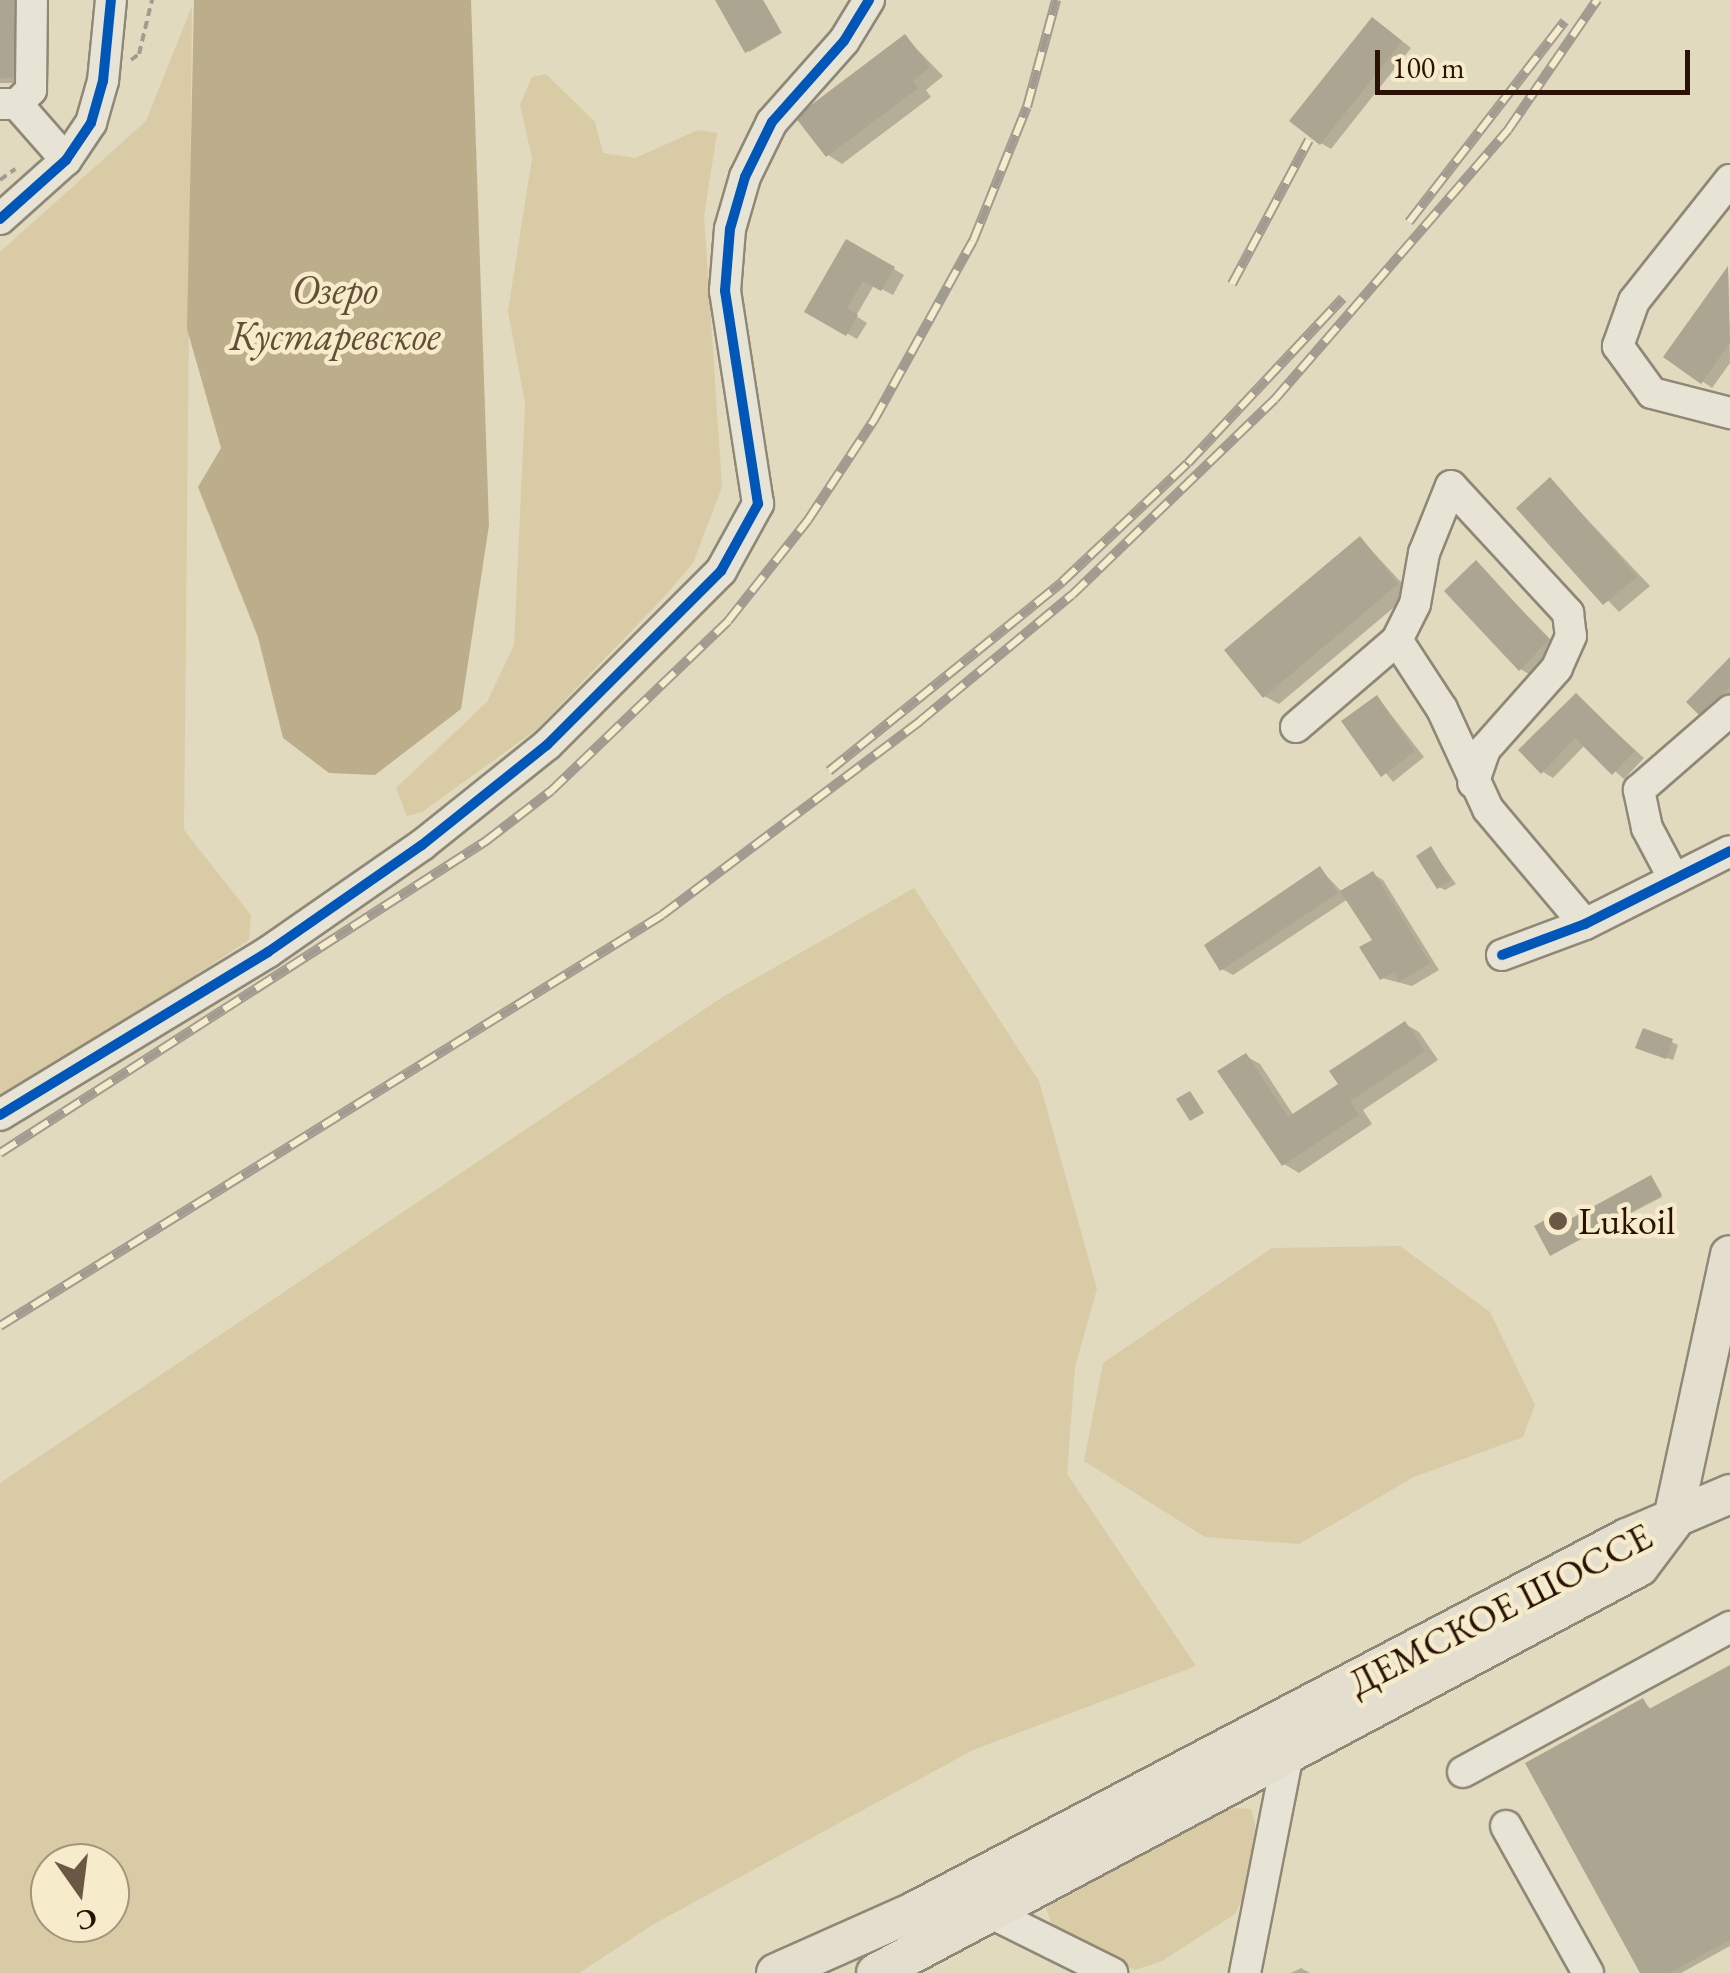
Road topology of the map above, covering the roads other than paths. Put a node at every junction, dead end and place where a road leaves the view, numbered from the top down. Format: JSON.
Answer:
{"nodes":[{"id":1,"x":32,"y":0,"type":"edge"},
{"id":2,"x":111,"y":0,"type":"edge"},
{"id":3,"x":869,"y":0,"type":"edge"},
{"id":4,"x":8,"y":104,"type":"edge"},
{"id":5,"x":66,"y":160,"type":"junction"},
{"id":6,"x":1730,"y":180,"type":"edge"},
{"id":7,"x":0,"y":218,"type":"edge"},
{"id":8,"x":1730,"y":413,"type":"edge"},
{"id":9,"x":1397,"y":640,"type":"junction"},
{"id":10,"x":1730,"y":712,"type":"edge"},
{"id":11,"x":1296,"y":728,"type":"dead end"},
{"id":12,"x":1474,"y":783,"type":"junction"},
{"id":13,"x":1730,"y":851,"type":"edge"},
{"id":14,"x":1674,"y":879,"type":"junction"},
{"id":15,"x":1585,"y":924,"type":"junction"},
{"id":16,"x":1502,"y":955,"type":"dead end"},
{"id":17,"x":0,"y":1116,"type":"edge"},
{"id":18,"x":1730,"y":1255,"type":"edge"},
{"id":19,"x":1730,"y":1494,"type":"edge"},
{"id":20,"x":1672,"y":1523,"type":"junction"},
{"id":21,"x":1730,"y":1627,"type":"edge"},
{"id":22,"x":1288,"y":1759,"type":"junction"},
{"id":23,"x":1463,"y":1772,"type":"dead end"},
{"id":24,"x":1506,"y":1826,"type":"dead end"},
{"id":25,"x":995,"y":1915,"type":"junction"},
{"id":26,"x":776,"y":1973,"type":"edge"},
{"id":27,"x":876,"y":1973,"type":"edge"},
{"id":28,"x":1112,"y":1973,"type":"edge"},
{"id":29,"x":1244,"y":1973,"type":"edge"},
{"id":30,"x":1588,"y":1973,"type":"edge"}],
"edges":[{"from":1,"to":4,"type":"street"},
{"from":2,"to":5,"type":"street"},
{"from":3,"to":17,"type":"street"},
{"from":4,"to":5,"type":"street"},
{"from":5,"to":7,"type":"street"},
{"from":6,"to":8,"type":"street"},
{"from":9,"to":11,"type":"street"},
{"from":9,"to":12,"type":"street"},
{"from":9,"to":12,"type":"street"},
{"from":10,"to":14,"type":"street"},
{"from":12,"to":15,"type":"street"},
{"from":13,"to":14,"type":"street"},
{"from":14,"to":15,"type":"street"},
{"from":15,"to":16,"type":"street"},
{"from":18,"to":20,"type":"main road"},
{"from":19,"to":20,"type":"main road"},
{"from":20,"to":22,"type":"main road","name":"ДЕМСКОЕ ШОССЕ"},
{"from":20,"to":26,"type":"main road","name":"ДЕМСКОЕ ШОССЕ"},
{"from":21,"to":23,"type":"street"},
{"from":22,"to":25,"type":"main road","name":"ДЕМСКОЕ ШОССЕ"},
{"from":22,"to":29,"type":"street"},
{"from":24,"to":30,"type":"street"},
{"from":25,"to":27,"type":"main road","name":"ДЕМСКОЕ ШОССЕ"},
{"from":25,"to":28,"type":"street"}]}
